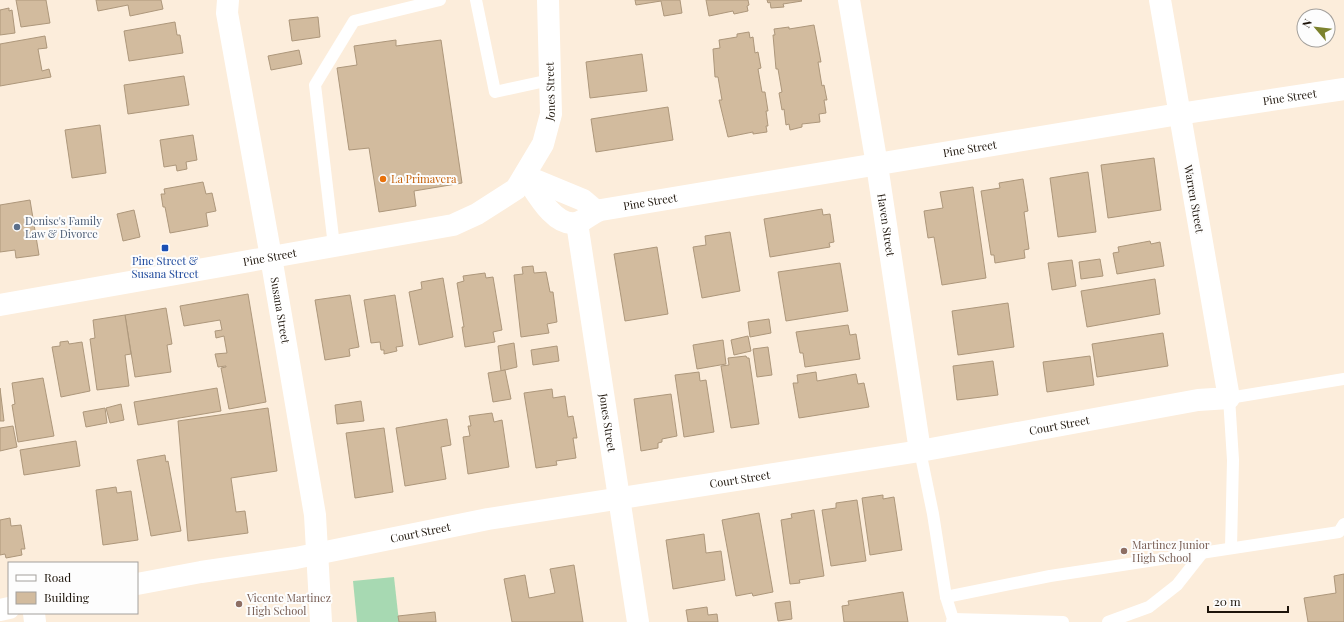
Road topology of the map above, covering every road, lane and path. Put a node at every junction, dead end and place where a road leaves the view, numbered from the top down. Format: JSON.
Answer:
{"nodes":[{"id":1,"x":228,"y":0,"type":"edge"},
{"id":2,"x":440,"y":0,"type":"edge"},
{"id":3,"x":476,"y":0,"type":"edge"},
{"id":4,"x":548,"y":0,"type":"edge"},
{"id":5,"x":850,"y":0,"type":"edge"},
{"id":6,"x":1160,"y":0,"type":"edge"},
{"id":7,"x":550,"y":80,"type":"junction"},
{"id":8,"x":1344,"y":89,"type":"edge"},
{"id":9,"x":1179,"y":114,"type":"junction"},
{"id":10,"x":877,"y":165,"type":"junction"},
{"id":11,"x":525,"y":176,"type":"junction"},
{"id":12,"x":596,"y":211,"type":"junction"},
{"id":13,"x":577,"y":223,"type":"junction"},
{"id":14,"x":334,"y":246,"type":"junction"},
{"id":15,"x":271,"y":257,"type":"junction"},
{"id":16,"x":0,"y":305,"type":"edge"},
{"id":17,"x":1344,"y":379,"type":"edge"},
{"id":18,"x":1229,"y":398,"type":"junction"},
{"id":19,"x":920,"y":451,"type":"junction"},
{"id":20,"x":618,"y":498,"type":"junction"},
{"id":21,"x":1344,"y":524,"type":"edge"},
{"id":22,"x":1230,"y":548,"type":"junction"},
{"id":23,"x":1203,"y":552,"type":"junction"},
{"id":24,"x":316,"y":553,"type":"junction"},
{"id":25,"x":138,"y":584,"type":"edge"},
{"id":26,"x":946,"y":597,"type":"junction"},
{"id":27,"x":953,"y":621,"type":"edge"},
{"id":28,"x":321,"y":622,"type":"edge"},
{"id":29,"x":638,"y":622,"type":"edge"},
{"id":30,"x":1063,"y":622,"type":"edge"},
{"id":31,"x":1108,"y":622,"type":"edge"}],
"edges":[{"from":1,"to":15,"type":"street","name":"Susana Street"},
{"from":2,"to":14,"type":"lane"},
{"from":3,"to":7,"type":"lane"},
{"from":4,"to":7,"type":"street","name":"Jones Street"},
{"from":5,"to":10,"type":"street","name":"Haven Street"},
{"from":6,"to":9,"type":"street","name":"Warren Street"},
{"from":7,"to":11,"type":"street","name":"Jones Street"},
{"from":8,"to":9,"type":"street","name":"Pine Street"},
{"from":9,"to":10,"type":"street","name":"Pine Street"},
{"from":9,"to":18,"type":"street","name":"Warren Street"},
{"from":10,"to":12,"type":"street","name":"Pine Street"},
{"from":10,"to":19,"type":"street","name":"Haven Street"},
{"from":11,"to":12,"type":"street"},
{"from":11,"to":13,"type":"street"},
{"from":11,"to":14,"type":"street","name":"Pine Street"},
{"from":12,"to":13,"type":"street","name":"Pine Street"},
{"from":13,"to":20,"type":"street","name":"Jones Street"},
{"from":14,"to":15,"type":"street","name":"Pine Street"},
{"from":15,"to":16,"type":"street","name":"Pine Street"},
{"from":15,"to":24,"type":"street","name":"Susana Street"},
{"from":17,"to":18,"type":"lane","name":"Court Street"},
{"from":18,"to":19,"type":"street","name":"Court Street"},
{"from":18,"to":22,"type":"lane"},
{"from":19,"to":20,"type":"street","name":"Court Street"},
{"from":19,"to":26,"type":"lane"},
{"from":20,"to":24,"type":"street","name":"Court Street"},
{"from":20,"to":29,"type":"street","name":"Jones Street"},
{"from":21,"to":22,"type":"lane"},
{"from":22,"to":23,"type":"lane"},
{"from":23,"to":26,"type":"lane"},
{"from":23,"to":31,"type":"lane"},
{"from":24,"to":25,"type":"street","name":"Court Street"},
{"from":24,"to":28,"type":"street","name":"Susana Street"},
{"from":26,"to":27,"type":"lane"},
{"from":27,"to":30,"type":"lane"}]}
